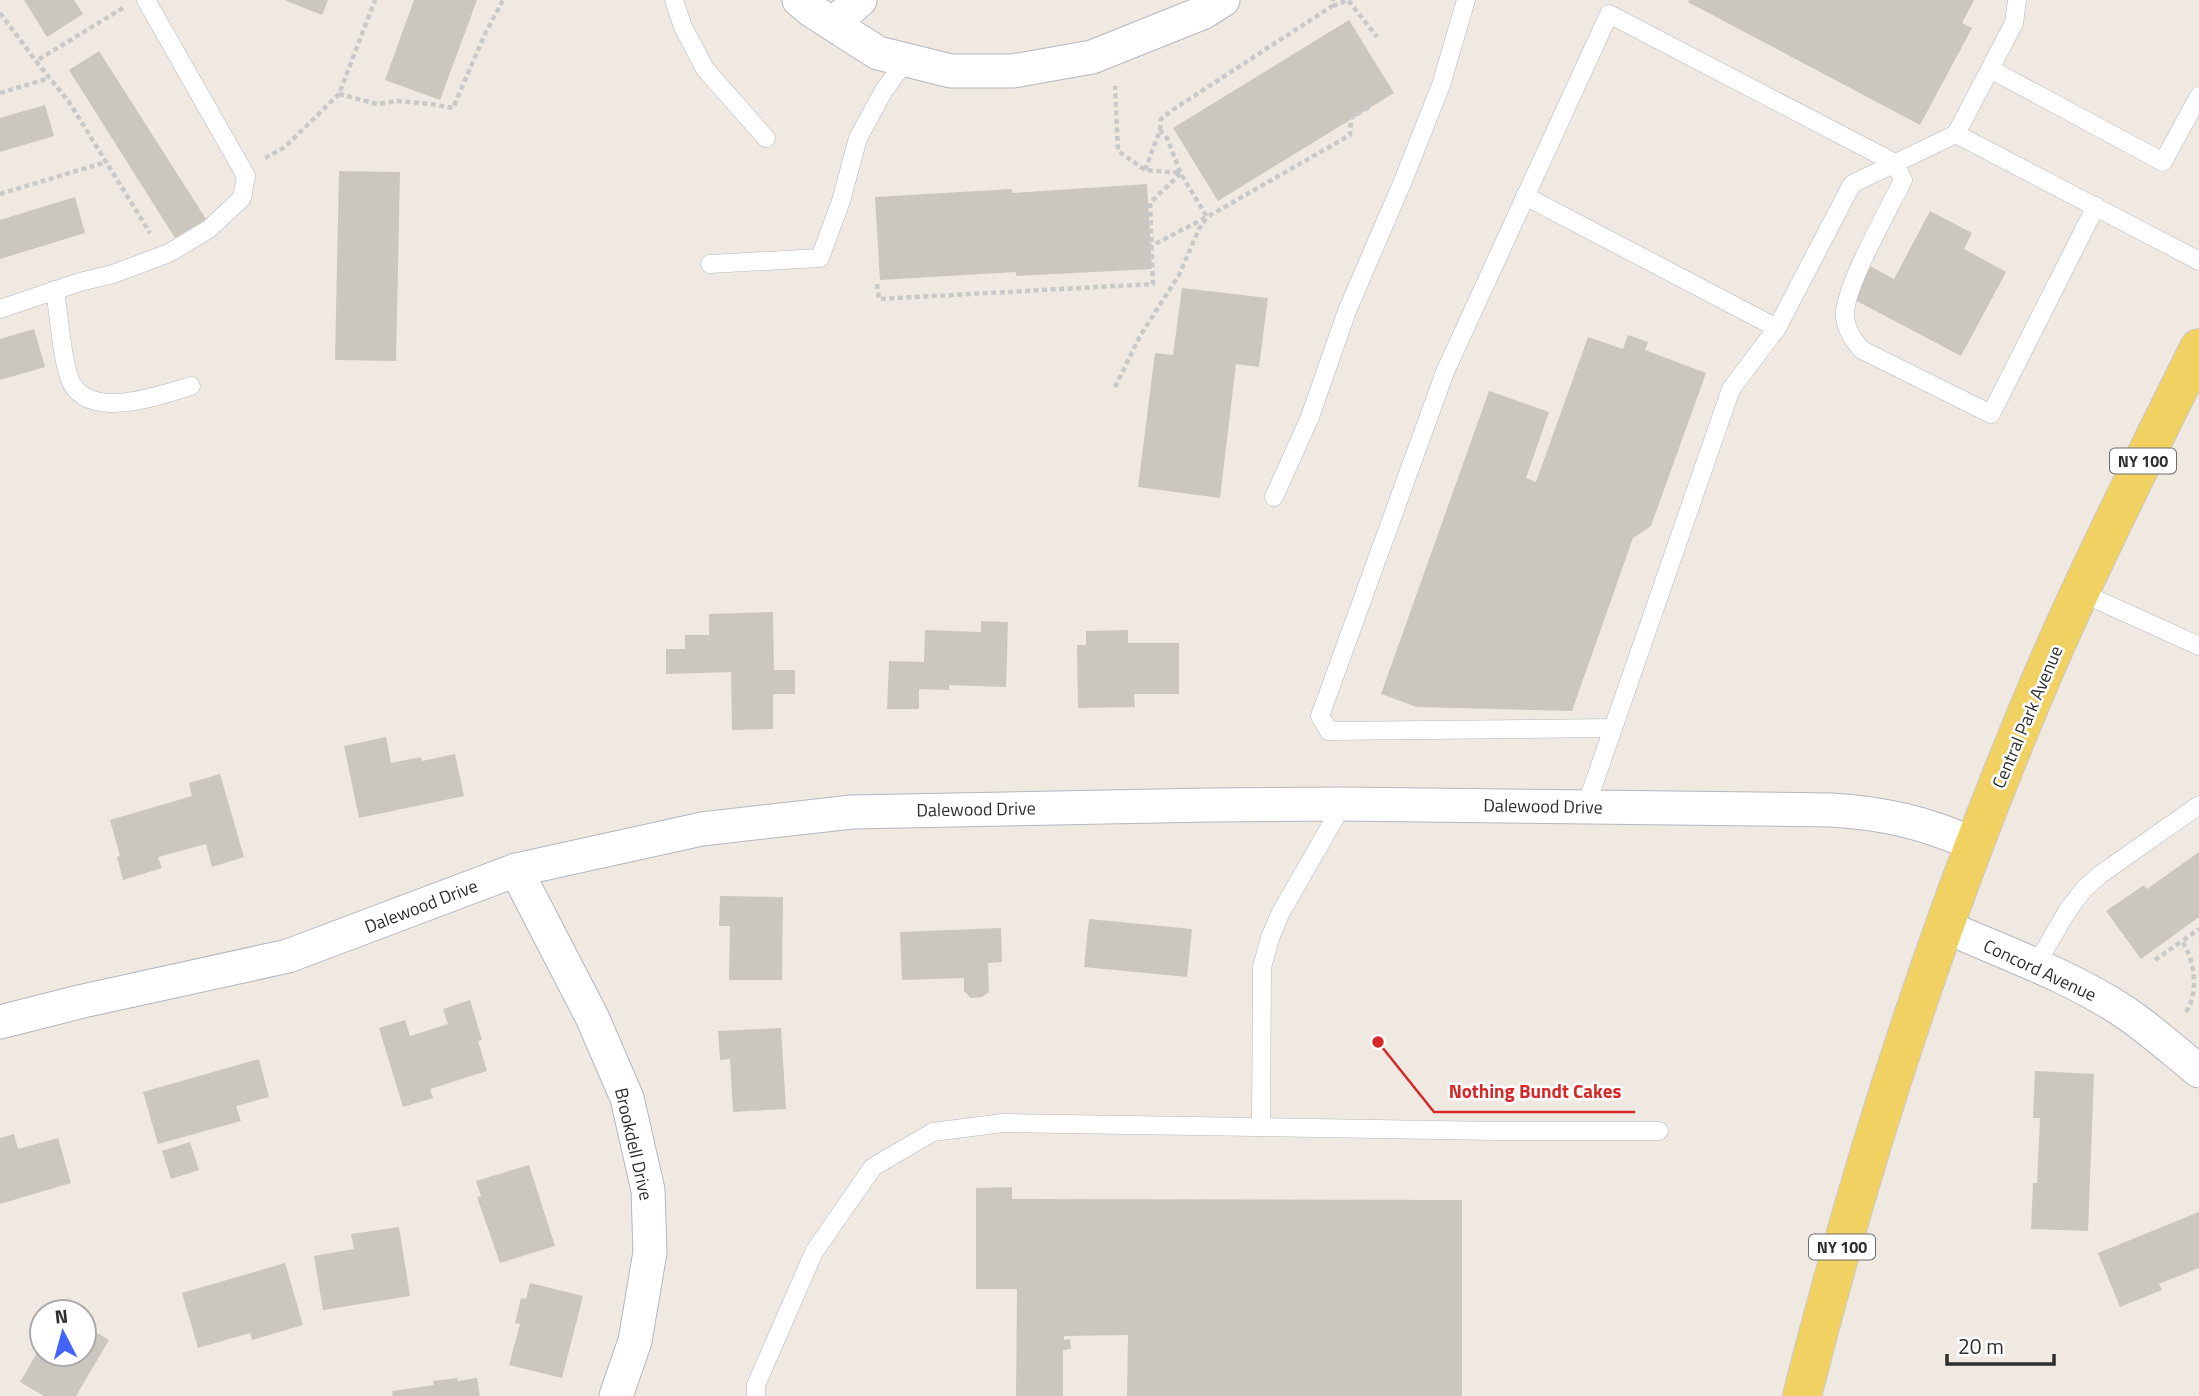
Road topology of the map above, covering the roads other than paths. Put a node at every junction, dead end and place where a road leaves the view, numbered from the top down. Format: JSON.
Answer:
{"nodes":[{"id":1,"x":146,"y":0,"type":"edge"},
{"id":2,"x":674,"y":0,"type":"edge"},
{"id":3,"x":799,"y":0,"type":"edge"},
{"id":4,"x":860,"y":0,"type":"edge"},
{"id":5,"x":1223,"y":0,"type":"edge"},
{"id":6,"x":1466,"y":0,"type":"edge"},
{"id":7,"x":2017,"y":0,"type":"edge"},
{"id":8,"x":1613,"y":7,"type":"edge"},
{"id":9,"x":833,"y":24,"type":"junction"},
{"id":10,"x":906,"y":60,"type":"junction"},
{"id":11,"x":1990,"y":69,"type":"junction"},
{"id":12,"x":2199,"y":96,"type":"edge"},
{"id":13,"x":1956,"y":134,"type":"junction"},
{"id":14,"x":766,"y":138,"type":"dead end"},
{"id":15,"x":1895,"y":163,"type":"junction"},
{"id":16,"x":1525,"y":196,"type":"junction"},
{"id":17,"x":2096,"y":206,"type":"junction"},
{"id":18,"x":2199,"y":261,"type":"edge"},
{"id":19,"x":710,"y":264,"type":"dead end"},
{"id":20,"x":55,"y":290,"type":"junction"},
{"id":21,"x":0,"y":309,"type":"edge"},
{"id":22,"x":1777,"y":328,"type":"junction"},
{"id":23,"x":2199,"y":348,"type":"edge"},
{"id":24,"x":191,"y":386,"type":"dead end"},
{"id":25,"x":1274,"y":497,"type":"dead end"},
{"id":26,"x":2081,"y":592,"type":"junction"},
{"id":27,"x":2198,"y":642,"type":"edge"},
{"id":28,"x":1612,"y":729,"type":"junction"},
{"id":29,"x":1343,"y":804,"type":"junction"},
{"id":30,"x":2199,"y":805,"type":"edge"},
{"id":31,"x":1586,"y":806,"type":"junction"},
{"id":32,"x":1975,"y":845,"type":"junction"},
{"id":33,"x":516,"y":870,"type":"junction"},
{"id":34,"x":1944,"y":926,"type":"junction"},
{"id":35,"x":2036,"y":965,"type":"junction"},
{"id":36,"x":0,"y":1023,"type":"edge"},
{"id":37,"x":2199,"y":1071,"type":"edge"},
{"id":38,"x":1261,"y":1126,"type":"junction"},
{"id":39,"x":1659,"y":1131,"type":"dead end"},
{"id":40,"x":616,"y":1396,"type":"edge"},
{"id":41,"x":756,"y":1396,"type":"edge"},
{"id":42,"x":1802,"y":1396,"type":"edge"}],
"edges":[{"from":1,"to":20,"type":"lane"},
{"from":2,"to":14,"type":"lane"},
{"from":3,"to":9,"type":"street"},
{"from":4,"to":9,"type":"street"},
{"from":5,"to":10,"type":"street"},
{"from":6,"to":25,"type":"lane"},
{"from":7,"to":11,"type":"lane"},
{"from":8,"to":15,"type":"lane"},
{"from":8,"to":16,"type":"lane"},
{"from":9,"to":10,"type":"street"},
{"from":10,"to":19,"type":"lane"},
{"from":11,"to":12,"type":"lane"},
{"from":11,"to":13,"type":"lane"},
{"from":13,"to":15,"type":"lane"},
{"from":13,"to":17,"type":"lane"},
{"from":15,"to":17,"type":"lane"},
{"from":15,"to":22,"type":"lane"},
{"from":16,"to":22,"type":"lane"},
{"from":16,"to":28,"type":"lane"},
{"from":17,"to":18,"type":"lane"},
{"from":20,"to":21,"type":"lane"},
{"from":20,"to":24,"type":"lane"},
{"from":22,"to":28,"type":"lane"},
{"from":23,"to":26,"type":"main road","name":"Central Park Avenue","number":"NY 100"},
{"from":26,"to":27,"type":"lane"},
{"from":26,"to":32,"type":"main road","name":"Central Park Avenue","number":"NY 100"},
{"from":28,"to":31,"type":"lane"},
{"from":29,"to":31,"type":"street","name":"Dalewood Drive"},
{"from":29,"to":33,"type":"street","name":"Dalewood Drive"},
{"from":29,"to":38,"type":"lane"},
{"from":30,"to":35,"type":"lane"},
{"from":31,"to":32,"type":"street","name":"Dalewood Drive"},
{"from":32,"to":34,"type":"main road","name":"Central Park Avenue","number":"NY 100"},
{"from":33,"to":36,"type":"street","name":"Dalewood Drive"},
{"from":33,"to":40,"type":"street","name":"Brookdell Drive"},
{"from":34,"to":35,"type":"street","name":"Concord Avenue"},
{"from":34,"to":42,"type":"main road","name":"Central Park Avenue","number":"NY 100"},
{"from":35,"to":37,"type":"street","name":"Concord Avenue"},
{"from":38,"to":39,"type":"lane"},
{"from":38,"to":41,"type":"lane"}]}
